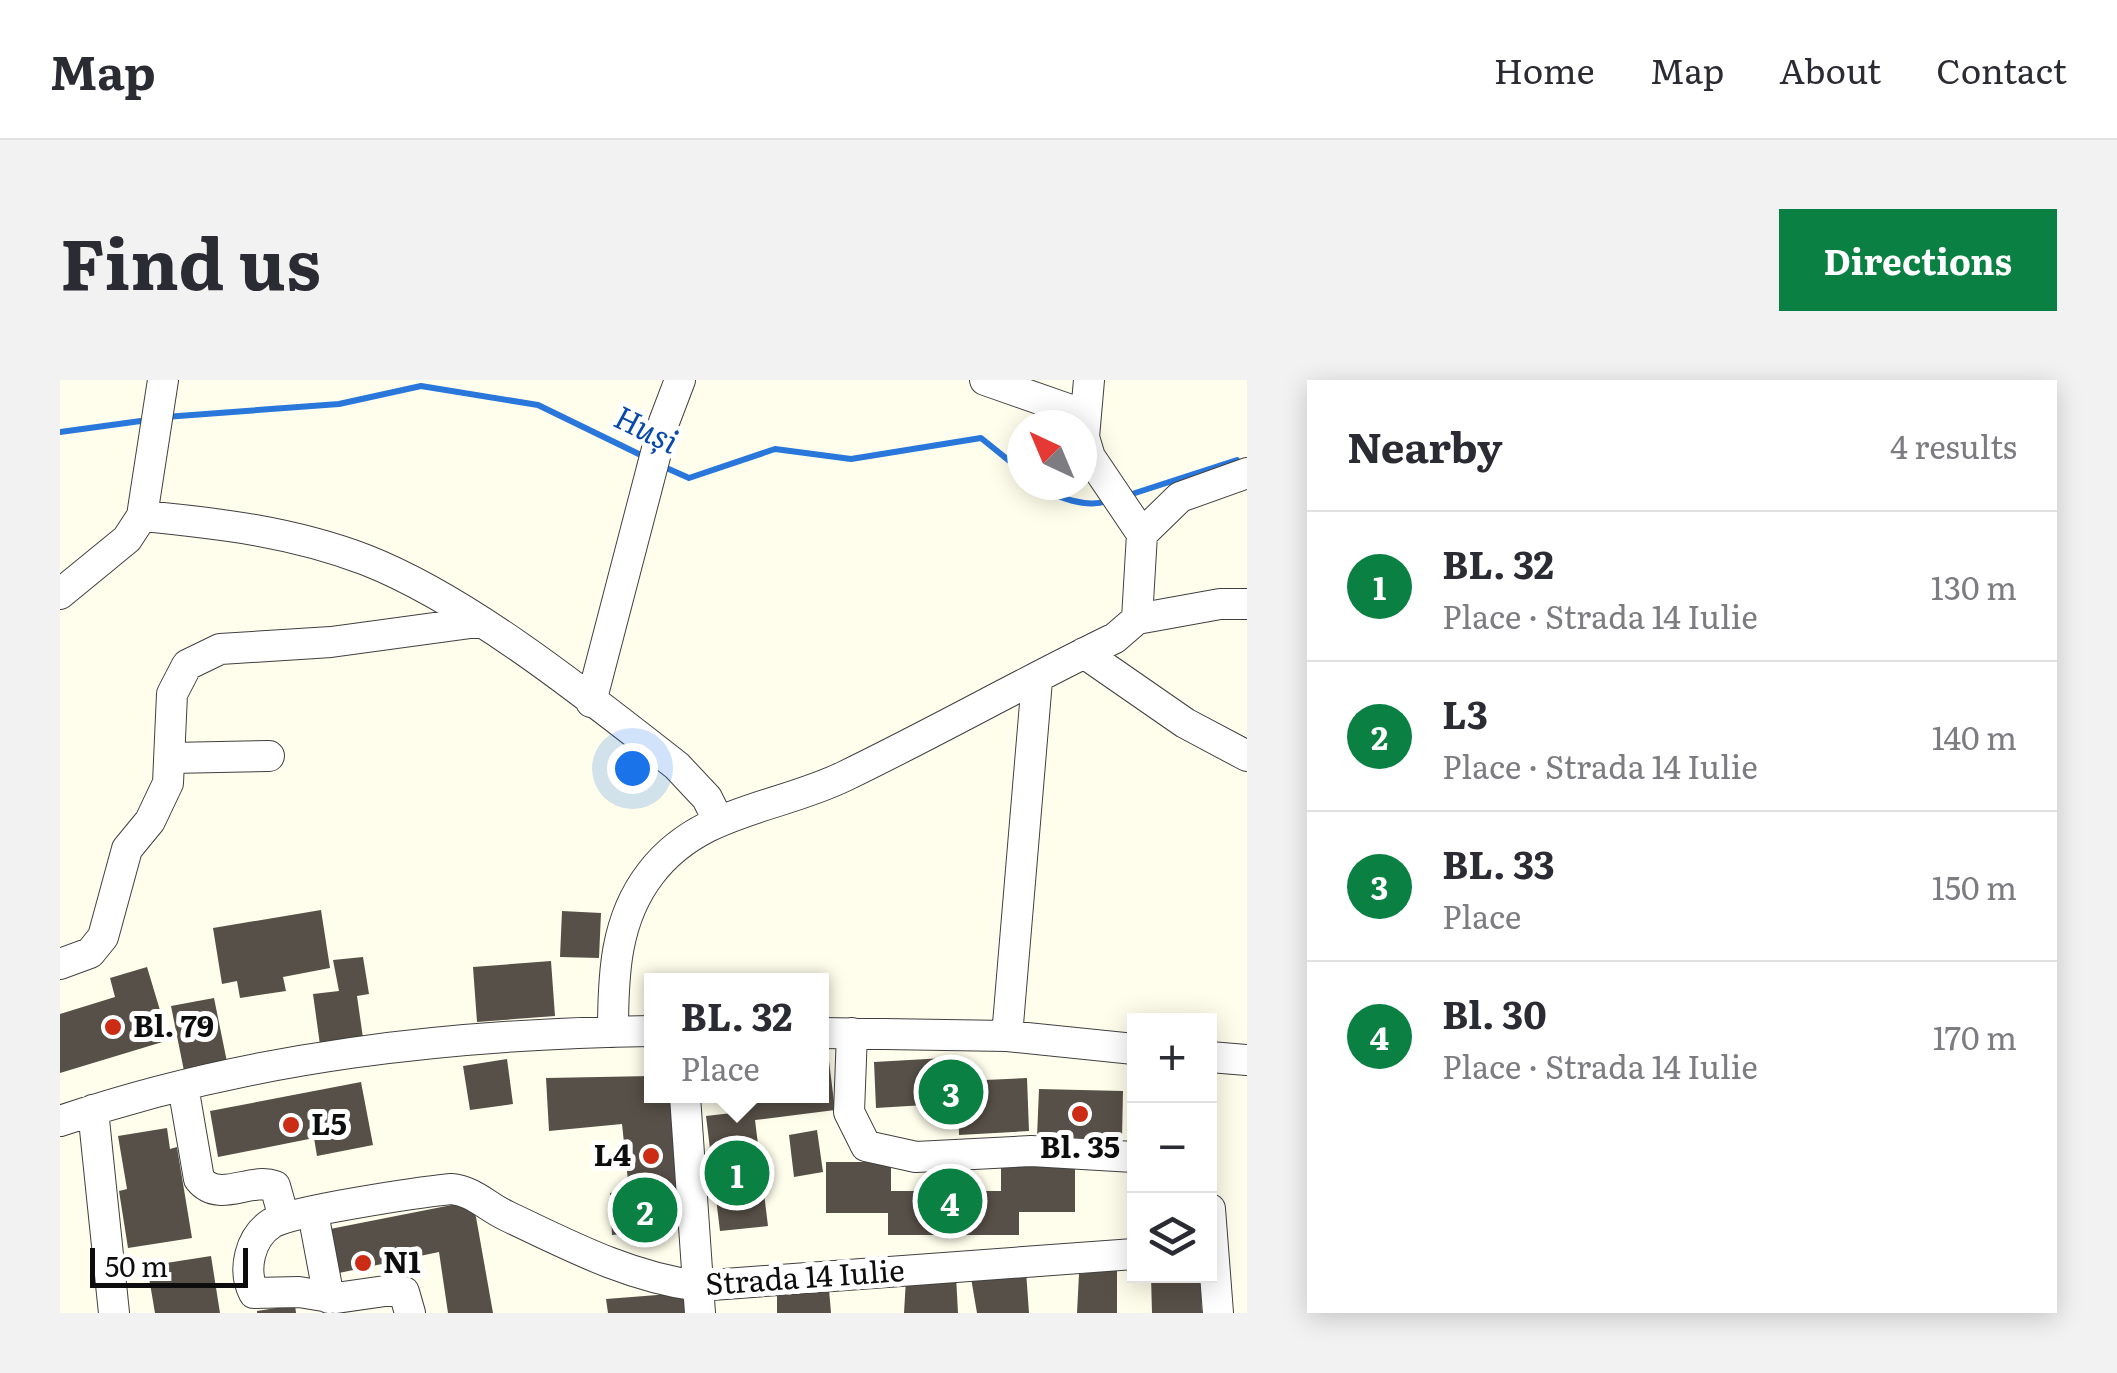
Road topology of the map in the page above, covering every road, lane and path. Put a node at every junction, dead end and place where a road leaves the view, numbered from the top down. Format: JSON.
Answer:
{"nodes":[{"id":1,"x":680,"y":380,"type":"edge"},
{"id":2,"x":984,"y":380,"type":"edge"},
{"id":3,"x":1089,"y":380,"type":"edge"},
{"id":4,"x":163,"y":381,"type":"edge"},
{"id":5,"x":1073,"y":410,"type":"edge"},
{"id":6,"x":1085,"y":410,"type":"edge"},
{"id":7,"x":1097,"y":467,"type":"edge"},
{"id":8,"x":1247,"y":472,"type":"edge"},
{"id":9,"x":142,"y":516,"type":"junction"},
{"id":10,"x":1134,"y":525,"type":"junction"},
{"id":11,"x":60,"y":594,"type":"edge"},
{"id":12,"x":1247,"y":604,"type":"edge"},
{"id":13,"x":1137,"y":620,"type":"junction"},
{"id":14,"x":478,"y":622,"type":"junction"},
{"id":15,"x":1084,"y":653,"type":"junction"},
{"id":16,"x":1038,"y":680,"type":"junction"},
{"id":17,"x":591,"y":702,"type":"junction"},
{"id":18,"x":269,"y":756,"type":"dead end"},
{"id":19,"x":1247,"y":756,"type":"edge"},
{"id":20,"x":171,"y":758,"type":"junction"},
{"id":21,"x":718,"y":820,"type":"junction"},
{"id":22,"x":60,"y":964,"type":"edge"},
{"id":23,"x":644,"y":1031,"type":"edge"},
{"id":24,"x":613,"y":1032,"type":"junction"},
{"id":25,"x":837,"y":1033,"type":"edge"},
{"id":26,"x":1007,"y":1036,"type":"junction"},
{"id":27,"x":1127,"y":1048,"type":"edge"},
{"id":28,"x":1217,"y":1058,"type":"edge"},
{"id":29,"x":1247,"y":1060,"type":"edge"},
{"id":30,"x":184,"y":1086,"type":"junction"},
{"id":31,"x":685,"y":1103,"type":"edge"},
{"id":32,"x":92,"y":1110,"type":"junction"},
{"id":33,"x":60,"y":1121,"type":"edge"},
{"id":34,"x":1127,"y":1157,"type":"edge"},
{"id":35,"x":298,"y":1216,"type":"junction"},
{"id":36,"x":1127,"y":1255,"type":"edge"},
{"id":37,"x":1215,"y":1283,"type":"edge"},
{"id":38,"x":329,"y":1298,"type":"junction"},
{"id":39,"x":699,"y":1300,"type":"edge"},
{"id":40,"x":114,"y":1313,"type":"edge"},
{"id":41,"x":410,"y":1313,"type":"edge"},
{"id":42,"x":1218,"y":1313,"type":"edge"}],
"edges":[{"from":1,"to":17,"type":"street"},
{"from":2,"to":5,"type":"street"},
{"from":3,"to":6,"type":"street"},
{"from":4,"to":9,"type":"street"},
{"from":7,"to":10,"type":"street"},
{"from":8,"to":10,"type":"street"},
{"from":9,"to":11,"type":"street"},
{"from":9,"to":14,"type":"street"},
{"from":10,"to":13,"type":"street"},
{"from":12,"to":13,"type":"street"},
{"from":13,"to":15,"type":"street"},
{"from":14,"to":17,"type":"street"},
{"from":14,"to":20,"type":"street"},
{"from":15,"to":16,"type":"street"},
{"from":15,"to":19,"type":"street"},
{"from":16,"to":21,"type":"street"},
{"from":16,"to":26,"type":"street"},
{"from":17,"to":21,"type":"street"},
{"from":18,"to":20,"type":"street"},
{"from":20,"to":22,"type":"street"},
{"from":21,"to":24,"type":"street"},
{"from":23,"to":24,"type":"street"},
{"from":24,"to":30,"type":"street"},
{"from":25,"to":26,"type":"street"},
{"from":25,"to":34,"type":"street"},
{"from":26,"to":27,"type":"street"},
{"from":28,"to":29,"type":"street"},
{"from":30,"to":32,"type":"street"},
{"from":30,"to":35,"type":"street"},
{"from":31,"to":39,"type":"street"},
{"from":32,"to":33,"type":"street"},
{"from":32,"to":40,"type":"street"},
{"from":35,"to":38,"type":"street"},
{"from":35,"to":38,"type":"street"},
{"from":35,"to":39,"type":"street","name":"Strada 14 Iulie"},
{"from":36,"to":39,"type":"street","name":"Strada 14 Iulie"},
{"from":37,"to":42,"type":"street"},
{"from":38,"to":41,"type":"street"}]}
